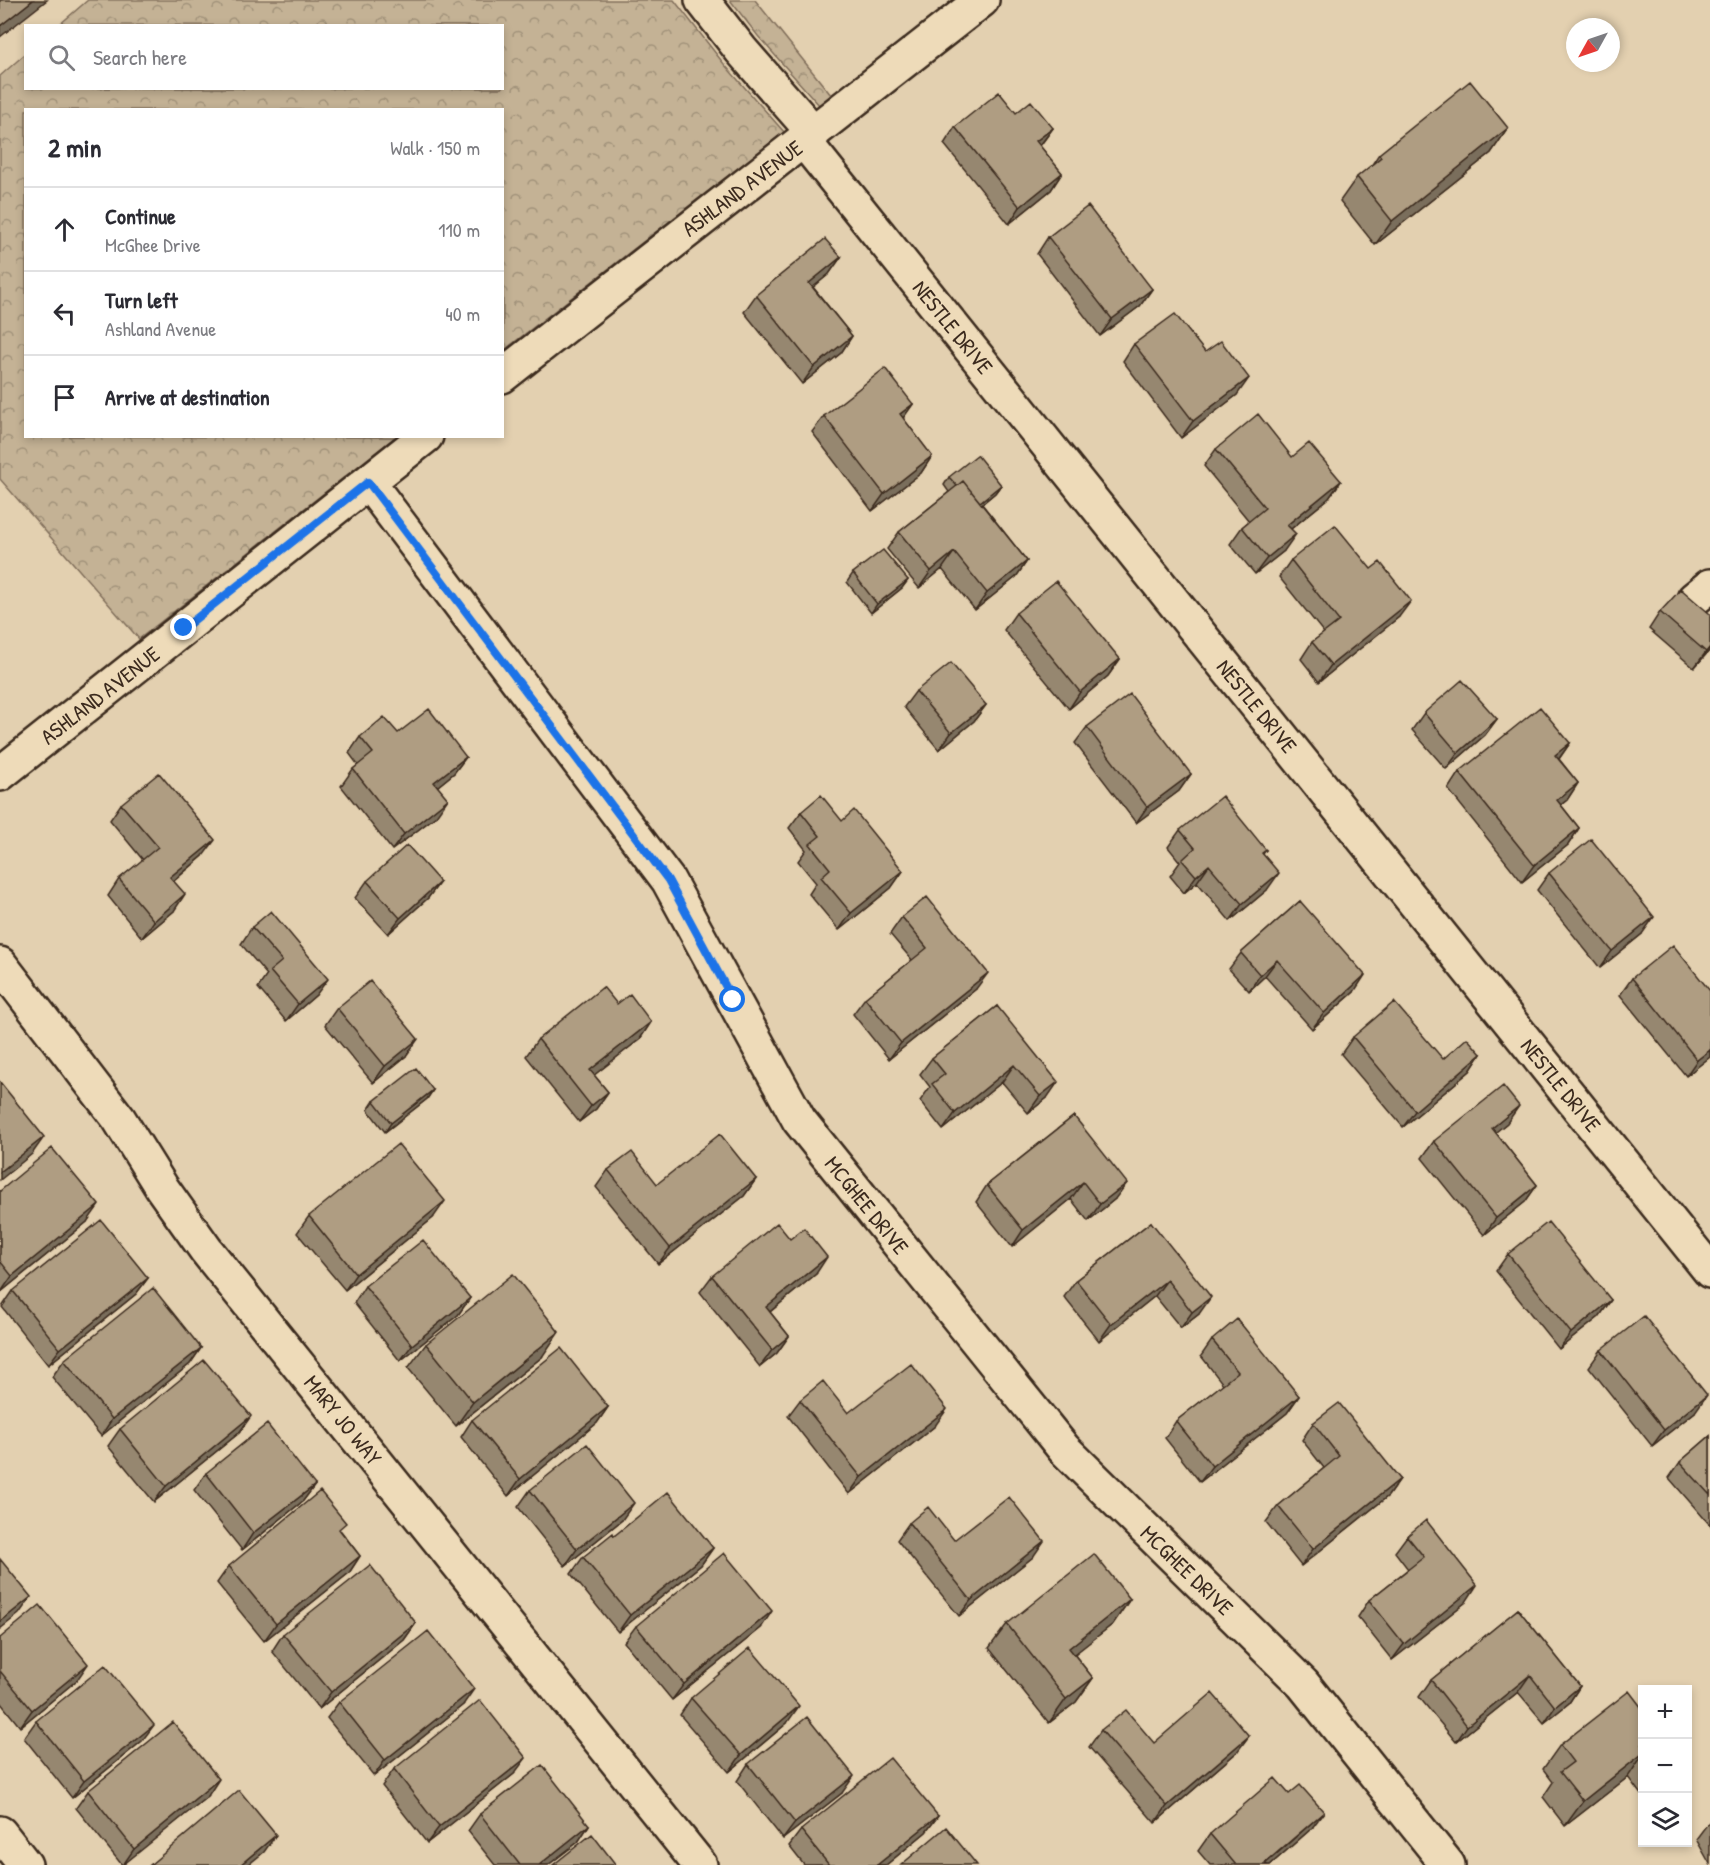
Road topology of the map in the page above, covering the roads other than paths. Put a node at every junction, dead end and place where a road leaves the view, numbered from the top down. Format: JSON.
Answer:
{"nodes":[{"id":1,"x":702,"y":0,"type":"edge"},
{"id":2,"x":982,"y":0,"type":"edge"},
{"id":3,"x":809,"y":137,"type":"junction"},
{"id":4,"x":504,"y":374,"type":"edge"},
{"id":5,"x":423,"y":438,"type":"edge"},
{"id":6,"x":368,"y":482,"type":"junction"},
{"id":7,"x":0,"y":774,"type":"edge"},
{"id":8,"x":0,"y":964,"type":"edge"},
{"id":9,"x":1710,"y":1271,"type":"edge"},
{"id":10,"x":0,"y":1833,"type":"edge"},
{"id":11,"x":25,"y":1865,"type":"edge"},
{"id":12,"x":700,"y":1865,"type":"edge"},
{"id":13,"x":1448,"y":1865,"type":"edge"}],
"edges":[{"from":1,"to":3,"type":"street","name":"NESTLE DRIVE"},
{"from":2,"to":3,"type":"street","name":"ASHLAND AVENUE"},
{"from":3,"to":4,"type":"street","name":"ASHLAND AVENUE"},
{"from":3,"to":9,"type":"street","name":"NESTLE DRIVE"},
{"from":5,"to":6,"type":"street","name":"ASHLAND AVENUE"},
{"from":6,"to":7,"type":"street","name":"ASHLAND AVENUE"},
{"from":6,"to":13,"type":"street","name":"MCGHEE DRIVE"},
{"from":8,"to":12,"type":"street","name":"MARY JO WAY"},
{"from":10,"to":11,"type":"street"}]}
